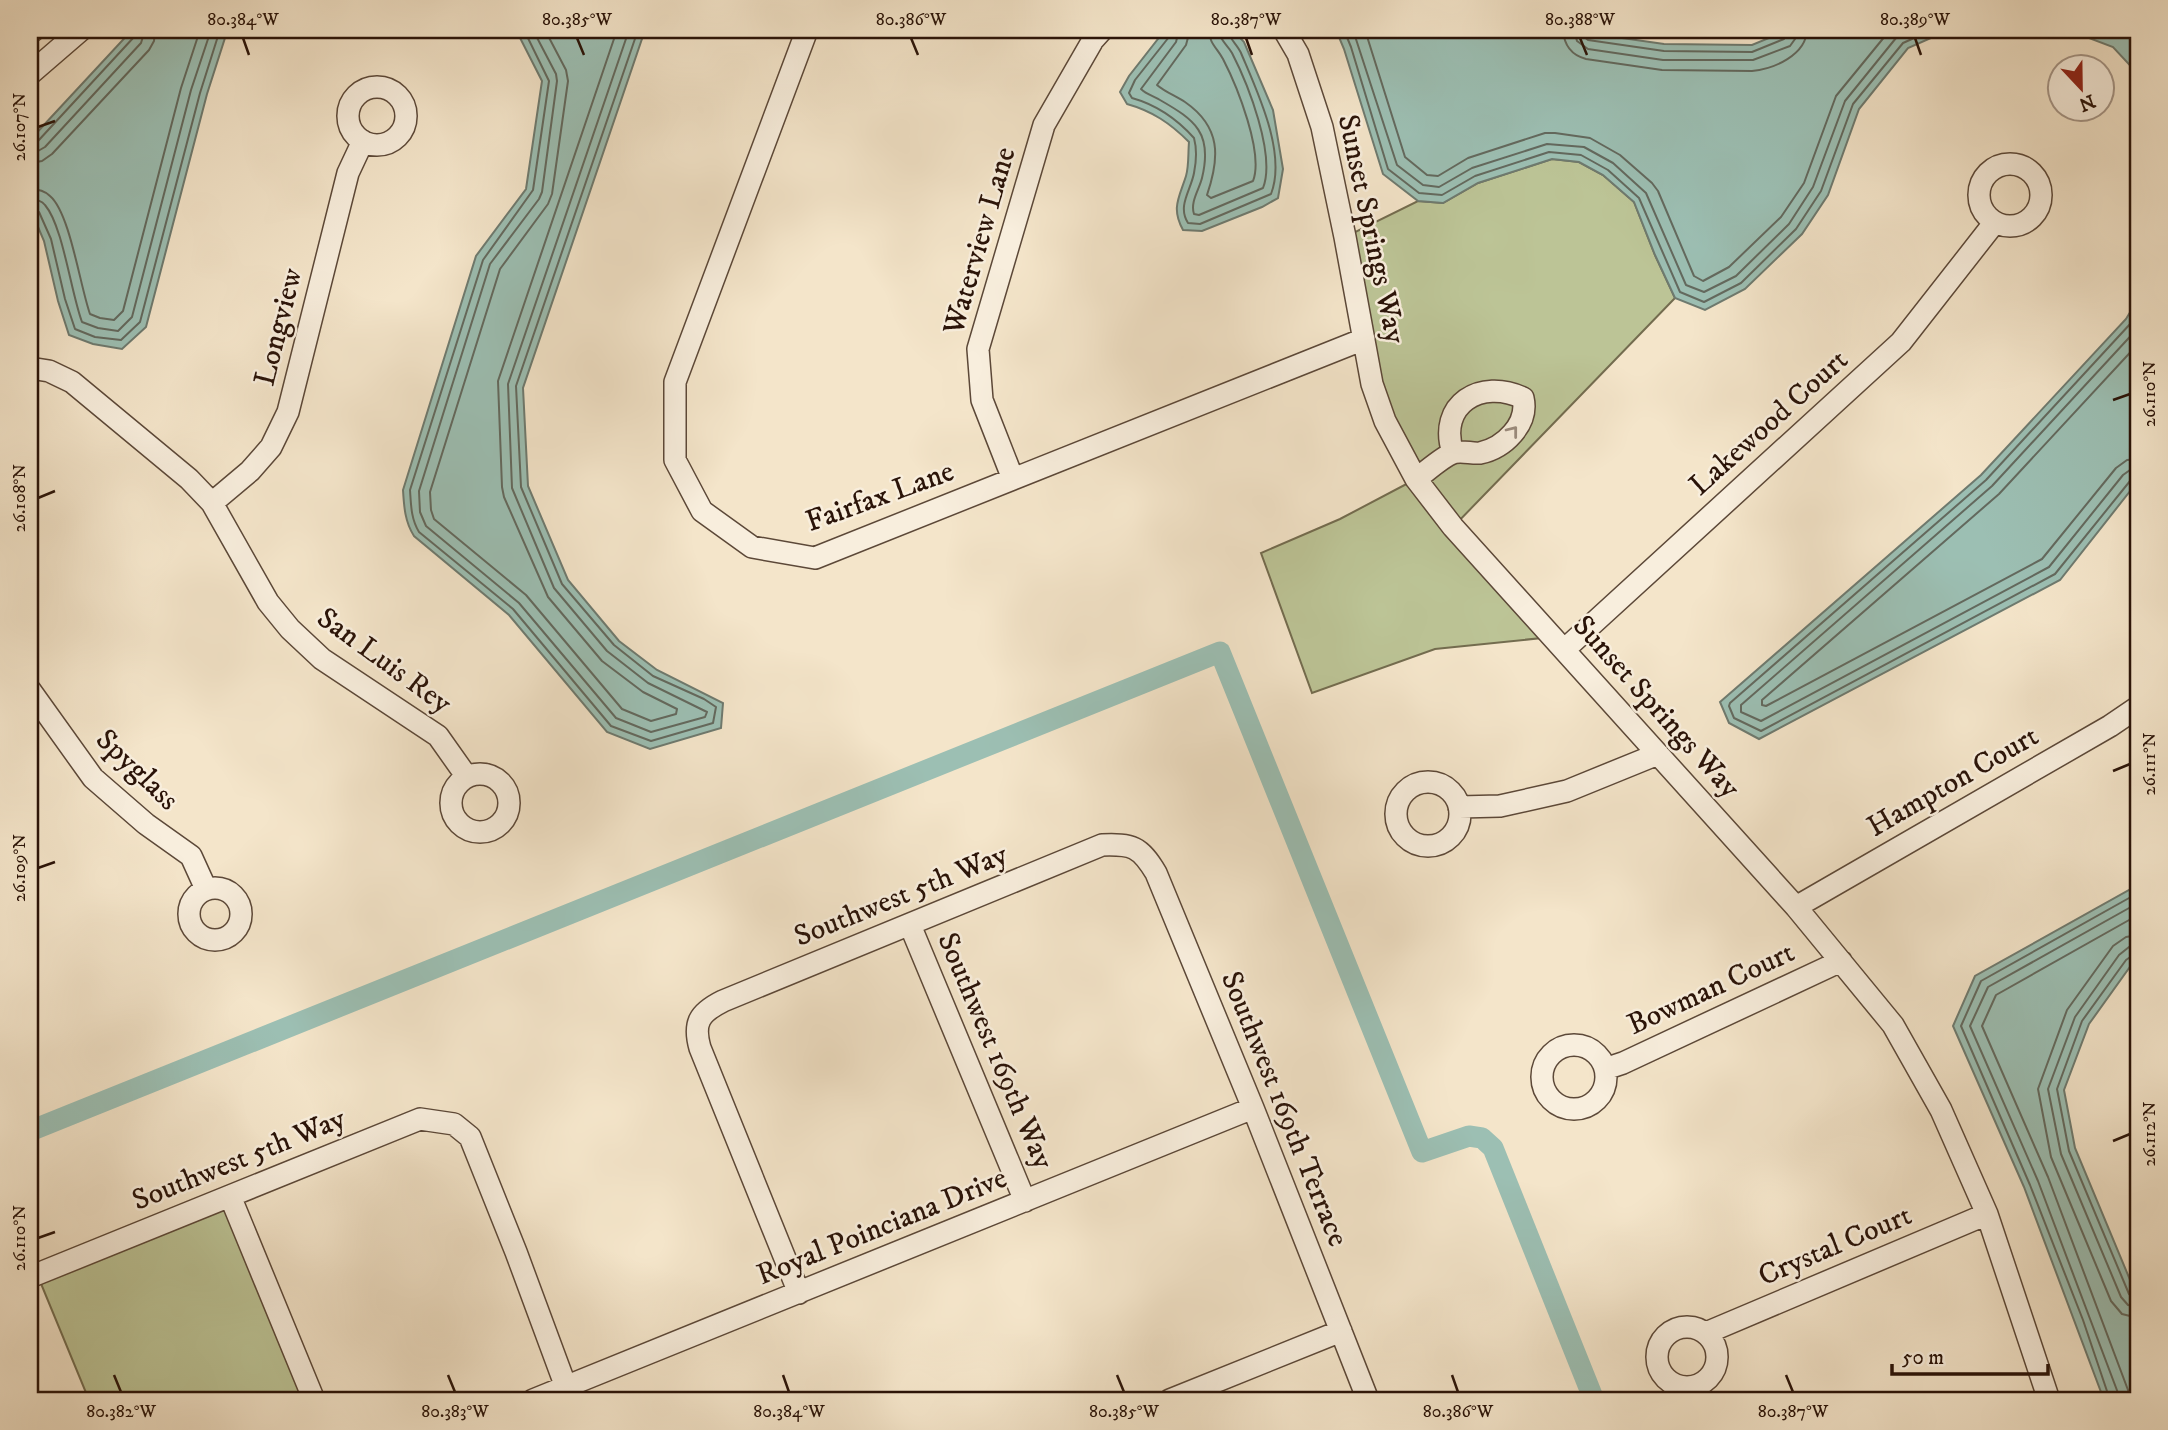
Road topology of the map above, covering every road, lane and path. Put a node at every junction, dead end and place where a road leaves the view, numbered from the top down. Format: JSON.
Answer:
{"nodes":[{"id":1,"x":34,"y":30,"type":"edge"},
{"id":2,"x":81,"y":30,"type":"edge"},
{"id":3,"x":807,"y":30,"type":"edge"},
{"id":4,"x":1102,"y":30,"type":"edge"},
{"id":5,"x":1284,"y":30,"type":"edge"},
{"id":6,"x":30,"y":33,"type":"edge"},
{"id":7,"x":30,"y":74,"type":"edge"},
{"id":8,"x":363,"y":141,"type":"dead end"},
{"id":9,"x":1996,"y":222,"type":"dead end"},
{"id":10,"x":1364,"y":339,"type":"junction"},
{"id":11,"x":30,"y":368,"type":"edge"},
{"id":12,"x":1453,"y":453,"type":"dead end"},
{"id":13,"x":1013,"y":479,"type":"junction"},
{"id":14,"x":1416,"y":479,"type":"junction"},
{"id":15,"x":212,"y":503,"type":"junction"},
{"id":16,"x":1564,"y":650,"type":"junction"},
{"id":17,"x":30,"y":690,"type":"edge"},
{"id":18,"x":2138,"y":707,"type":"edge"},
{"id":19,"x":1658,"y":754,"type":"junction"},
{"id":20,"x":467,"y":777,"type":"dead end"},
{"id":21,"x":1459,"y":807,"type":"dead end"},
{"id":22,"x":1135,"y":847,"type":"joint"},
{"id":23,"x":206,"y":889,"type":"dead end"},
{"id":24,"x":1796,"y":907,"type":"junction"},
{"id":25,"x":910,"y":925,"type":"junction"},
{"id":26,"x":1841,"y":961,"type":"junction"},
{"id":27,"x":1605,"y":1069,"type":"dead end"},
{"id":28,"x":1253,"y":1108,"type":"junction"},
{"id":29,"x":230,"y":1196,"type":"junction"},
{"id":30,"x":1025,"y":1201,"type":"junction"},
{"id":31,"x":1987,"y":1214,"type":"junction"},
{"id":32,"x":30,"y":1277,"type":"edge"},
{"id":33,"x":799,"y":1293,"type":"junction"},
{"id":34,"x":1340,"y":1331,"type":"junction"},
{"id":35,"x":1706,"y":1333,"type":"dead end"},
{"id":36,"x":566,"y":1387,"type":"junction"},
{"id":37,"x":314,"y":1400,"type":"edge"},
{"id":38,"x":533,"y":1400,"type":"edge"},
{"id":39,"x":1170,"y":1400,"type":"edge"},
{"id":40,"x":1368,"y":1400,"type":"edge"},
{"id":41,"x":2049,"y":1400,"type":"edge"}],
"edges":[{"from":1,"to":6,"type":"street"},
{"from":2,"to":7,"type":"street"},
{"from":3,"to":13,"type":"street","name":"Fairfax Lane"},
{"from":4,"to":13,"type":"street","name":"Waterview Lane"},
{"from":5,"to":10,"type":"street","name":"Sunset Springs Way"},
{"from":8,"to":15,"type":"street","name":"Longview"},
{"from":9,"to":16,"type":"street","name":"Lakewood Court"},
{"from":10,"to":13,"type":"street","name":"Fairfax Lane"},
{"from":10,"to":14,"type":"street","name":"Sunset Springs Way"},
{"from":11,"to":15,"type":"street","name":"San Luis Rey"},
{"from":12,"to":14,"type":"street"},
{"from":14,"to":16,"type":"street","name":"Sunset Springs Way"},
{"from":15,"to":20,"type":"street","name":"San Luis Rey"},
{"from":16,"to":19,"type":"street","name":"Sunset Springs Way"},
{"from":17,"to":23,"type":"street","name":"Spyglass"},
{"from":18,"to":24,"type":"street","name":"Hampton Court"},
{"from":19,"to":21,"type":"street"},
{"from":19,"to":24,"type":"street","name":"Sunset Springs Way"},
{"from":22,"to":25,"type":"street","name":"Southwest 5th Way"},
{"from":22,"to":28,"type":"street","name":"Southwest 169th Terrace"},
{"from":24,"to":26,"type":"street","name":"Sunset Springs Way"},
{"from":25,"to":30,"type":"street","name":"Southwest 169th Way"},
{"from":25,"to":33,"type":"street","name":"Southwest 5th Way"},
{"from":26,"to":27,"type":"street","name":"Bowman Court"},
{"from":26,"to":31,"type":"street","name":"Sunset Springs Way"},
{"from":28,"to":30,"type":"street","name":"Royal Poinciana Drive"},
{"from":28,"to":34,"type":"street","name":"Southwest 169th Terrace"},
{"from":29,"to":32,"type":"street","name":"Southwest 5th Way"},
{"from":29,"to":36,"type":"street","name":"Southwest 5th Way"},
{"from":29,"to":37,"type":"street"},
{"from":30,"to":33,"type":"street","name":"Royal Poinciana Drive"},
{"from":31,"to":35,"type":"street","name":"Crystal Court"},
{"from":31,"to":41,"type":"street","name":"Sunset Springs Way"},
{"from":33,"to":36,"type":"street","name":"Royal Poinciana Drive"},
{"from":34,"to":39,"type":"street"},
{"from":34,"to":40,"type":"street","name":"Southwest 169th Terrace"},
{"from":36,"to":38,"type":"street","name":"Royal Poinciana Drive"}]}
